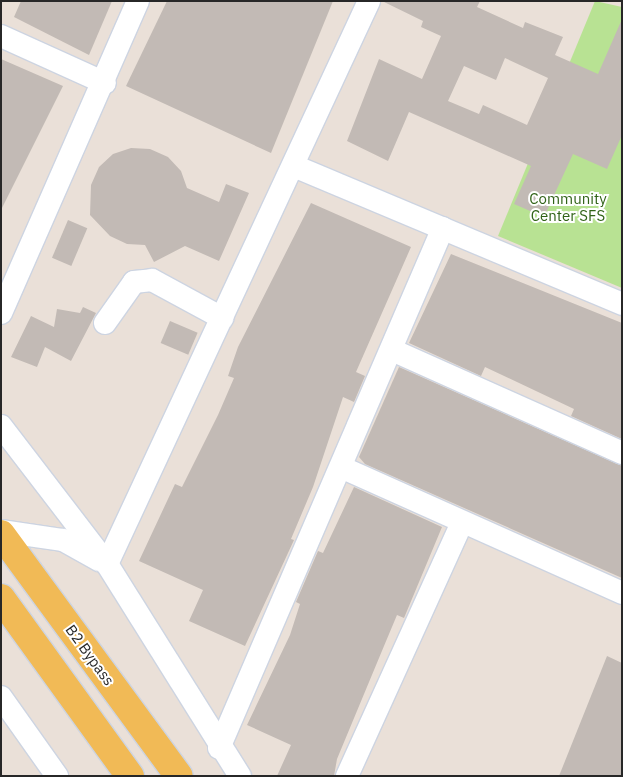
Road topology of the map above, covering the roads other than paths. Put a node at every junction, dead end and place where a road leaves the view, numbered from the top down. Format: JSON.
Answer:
{"nodes":[{"id":1,"x":138,"y":1,"type":"edge"},
{"id":2,"x":369,"y":1,"type":"edge"},
{"id":3,"x":1,"y":36,"type":"edge"},
{"id":4,"x":105,"y":83,"type":"junction"},
{"id":5,"x":294,"y":166,"type":"junction"},
{"id":6,"x":443,"y":228,"type":"junction"},
{"id":7,"x":622,"y":304,"type":"edge"},
{"id":8,"x":1,"y":314,"type":"edge"},
{"id":9,"x":222,"y":318,"type":"junction"},
{"id":10,"x":105,"y":323,"type":"dead end"},
{"id":11,"x":392,"y":350,"type":"junction"},
{"id":12,"x":1,"y":426,"type":"edge"},
{"id":13,"x":622,"y":453,"type":"edge"},
{"id":14,"x":343,"y":468,"type":"junction"},
{"id":15,"x":462,"y":522,"type":"junction"},
{"id":16,"x":1,"y":530,"type":"edge"},
{"id":17,"x":1,"y":534,"type":"edge"},
{"id":18,"x":107,"y":564,"type":"junction"},
{"id":19,"x":622,"y":593,"type":"edge"},
{"id":20,"x":1,"y":598,"type":"edge"},
{"id":21,"x":1,"y":697,"type":"edge"},
{"id":22,"x":219,"y":748,"type":"junction"},
{"id":23,"x":57,"y":776,"type":"edge"},
{"id":24,"x":130,"y":776,"type":"edge"},
{"id":25,"x":179,"y":776,"type":"edge"},
{"id":26,"x":240,"y":776,"type":"edge"},
{"id":27,"x":347,"y":776,"type":"edge"}],
"edges":[{"from":1,"to":4,"type":"street"},
{"from":2,"to":5,"type":"street"},
{"from":3,"to":4,"type":"street"},
{"from":4,"to":8,"type":"street"},
{"from":5,"to":6,"type":"street"},
{"from":5,"to":9,"type":"street"},
{"from":6,"to":7,"type":"street"},
{"from":6,"to":11,"type":"street"},
{"from":9,"to":10,"type":"street"},
{"from":9,"to":18,"type":"street"},
{"from":11,"to":13,"type":"street"},
{"from":11,"to":14,"type":"street"},
{"from":12,"to":18,"type":"street"},
{"from":14,"to":15,"type":"street"},
{"from":14,"to":22,"type":"street"},
{"from":15,"to":19,"type":"street"},
{"from":15,"to":27,"type":"street"},
{"from":16,"to":18,"type":"street"},
{"from":17,"to":25,"type":"main road","name":"B2 Bypass"},
{"from":18,"to":22,"type":"street"},
{"from":20,"to":24,"type":"main road"},
{"from":21,"to":23,"type":"street"},
{"from":22,"to":26,"type":"street"}]}
